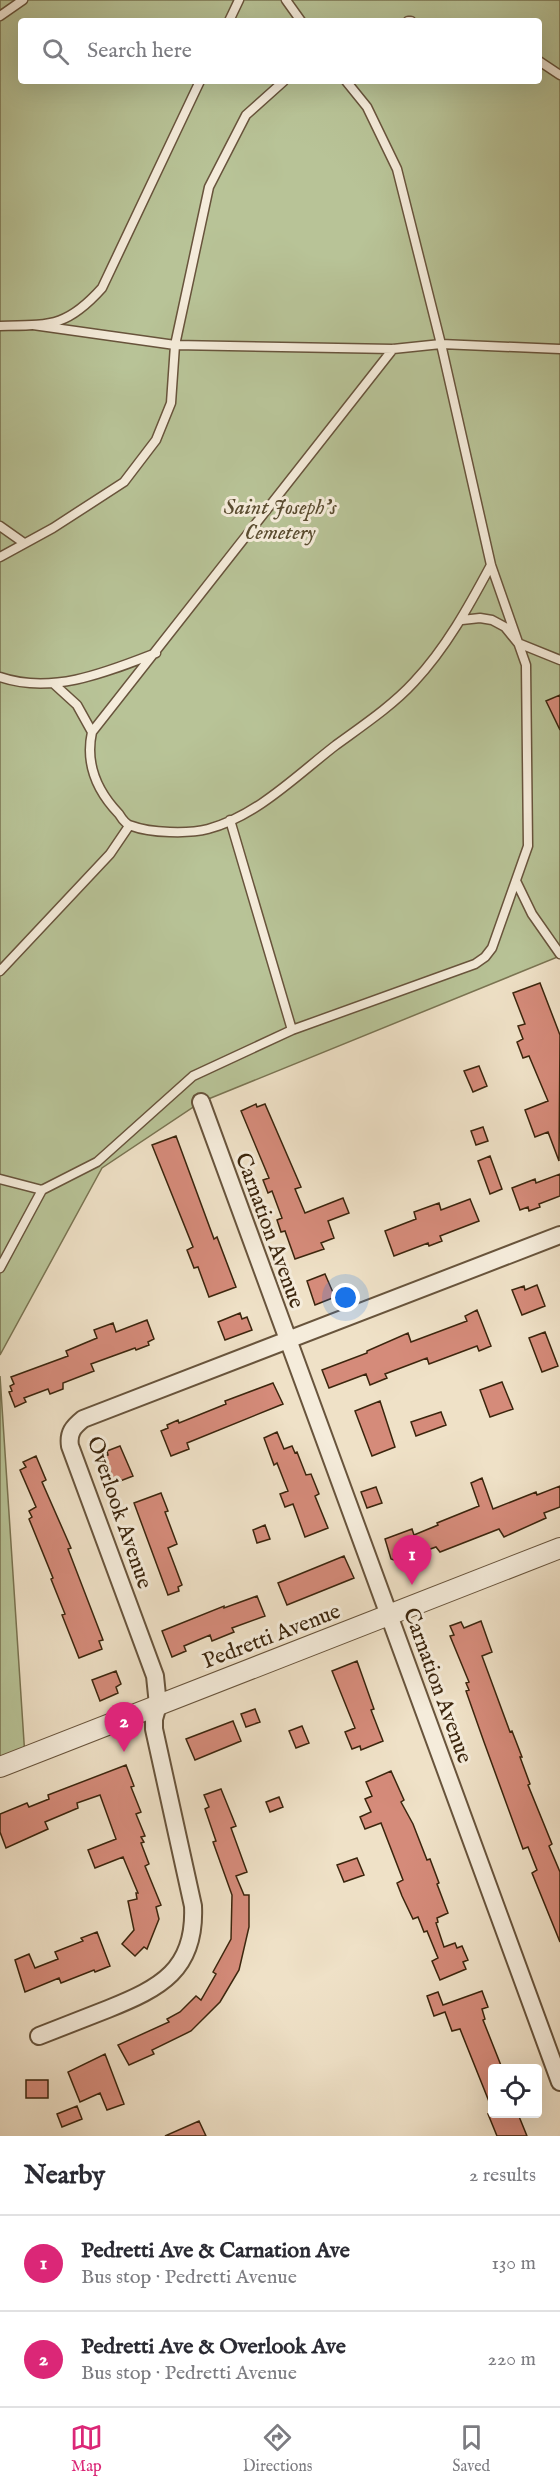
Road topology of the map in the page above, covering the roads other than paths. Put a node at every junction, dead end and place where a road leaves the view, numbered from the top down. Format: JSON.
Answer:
{"nodes":[{"id":1,"x":24,"y":0,"type":"edge"},
{"id":2,"x":239,"y":0,"type":"edge"},
{"id":3,"x":286,"y":0,"type":"edge"},
{"id":4,"x":0,"y":16,"type":"edge"},
{"id":5,"x":230,"y":18,"type":"edge"},
{"id":6,"x":299,"y":18,"type":"edge"},
{"id":7,"x":542,"y":63,"type":"edge"},
{"id":8,"x":560,"y":75,"type":"edge"},
{"id":9,"x":199,"y":84,"type":"edge"},
{"id":10,"x":281,"y":84,"type":"edge"},
{"id":11,"x":348,"y":84,"type":"edge"},
{"id":12,"x":0,"y":326,"type":"edge"},
{"id":13,"x":33,"y":326,"type":"junction"},
{"id":14,"x":441,"y":344,"type":"junction"},
{"id":15,"x":175,"y":345,"type":"junction"},
{"id":16,"x":393,"y":349,"type":"junction"},
{"id":17,"x":560,"y":349,"type":"edge"},
{"id":18,"x":0,"y":526,"type":"edge"},
{"id":19,"x":24,"y":543,"type":"junction"},
{"id":20,"x":0,"y":557,"type":"edge"},
{"id":21,"x":491,"y":565,"type":"junction"},
{"id":22,"x":462,"y":620,"type":"junction"},
{"id":23,"x":518,"y":643,"type":"junction"},
{"id":24,"x":157,"y":652,"type":"junction"},
{"id":25,"x":560,"y":660,"type":"edge"},
{"id":26,"x":0,"y":677,"type":"edge"},
{"id":27,"x":54,"y":684,"type":"junction"},
{"id":28,"x":92,"y":732,"type":"junction"},
{"id":29,"x":230,"y":820,"type":"junction"},
{"id":30,"x":129,"y":826,"type":"junction"},
{"id":31,"x":516,"y":881,"type":"junction"},
{"id":32,"x":560,"y":954,"type":"edge"},
{"id":33,"x":0,"y":971,"type":"edge"},
{"id":34,"x":292,"y":1030,"type":"junction"},
{"id":35,"x":201,"y":1102,"type":"dead end"},
{"id":36,"x":0,"y":1179,"type":"edge"},
{"id":37,"x":42,"y":1190,"type":"junction"},
{"id":38,"x":560,"y":1235,"type":"edge"},
{"id":39,"x":0,"y":1268,"type":"edge"},
{"id":40,"x":288,"y":1340,"type":"junction"},
{"id":41,"x":560,"y":1548,"type":"edge"},
{"id":42,"x":389,"y":1614,"type":"junction"},
{"id":43,"x":158,"y":1705,"type":"junction"},
{"id":44,"x":0,"y":1767,"type":"edge"},
{"id":45,"x":39,"y":2036,"type":"dead end"},
{"id":46,"x":560,"y":2082,"type":"edge"}],
"edges":[{"from":1,"to":4,"type":"lane"},
{"from":2,"to":5,"type":"lane"},
{"from":3,"to":6,"type":"lane"},
{"from":7,"to":8,"type":"lane"},
{"from":9,"to":13,"type":"lane"},
{"from":10,"to":15,"type":"lane"},
{"from":11,"to":14,"type":"lane"},
{"from":12,"to":13,"type":"lane"},
{"from":13,"to":15,"type":"lane"},
{"from":14,"to":16,"type":"lane"},
{"from":14,"to":17,"type":"lane"},
{"from":14,"to":21,"type":"lane"},
{"from":15,"to":16,"type":"lane"},
{"from":15,"to":19,"type":"lane"},
{"from":16,"to":24,"type":"lane"},
{"from":18,"to":19,"type":"lane"},
{"from":19,"to":20,"type":"lane"},
{"from":21,"to":22,"type":"lane"},
{"from":21,"to":23,"type":"lane"},
{"from":22,"to":23,"type":"lane"},
{"from":22,"to":29,"type":"lane"},
{"from":23,"to":25,"type":"lane"},
{"from":23,"to":31,"type":"lane"},
{"from":24,"to":27,"type":"lane"},
{"from":24,"to":28,"type":"lane"},
{"from":26,"to":27,"type":"lane"},
{"from":27,"to":28,"type":"lane"},
{"from":28,"to":30,"type":"lane"},
{"from":29,"to":30,"type":"lane"},
{"from":29,"to":34,"type":"lane"},
{"from":30,"to":33,"type":"lane"},
{"from":31,"to":32,"type":"lane"},
{"from":31,"to":34,"type":"lane"},
{"from":34,"to":37,"type":"lane"},
{"from":35,"to":40,"type":"street","name":"Carnation Avenue"},
{"from":36,"to":37,"type":"lane"},
{"from":37,"to":39,"type":"lane"},
{"from":38,"to":40,"type":"street","name":"Overlook Avenue"},
{"from":40,"to":42,"type":"street","name":"Carnation Avenue"},
{"from":40,"to":43,"type":"street","name":"Overlook Avenue"},
{"from":41,"to":42,"type":"street","name":"Pedretti Avenue"},
{"from":42,"to":43,"type":"street","name":"Pedretti Avenue"},
{"from":42,"to":46,"type":"street","name":"Carnation Avenue"},
{"from":43,"to":44,"type":"street","name":"Pedretti Avenue"},
{"from":43,"to":45,"type":"street","name":"Overlook Avenue"}]}
